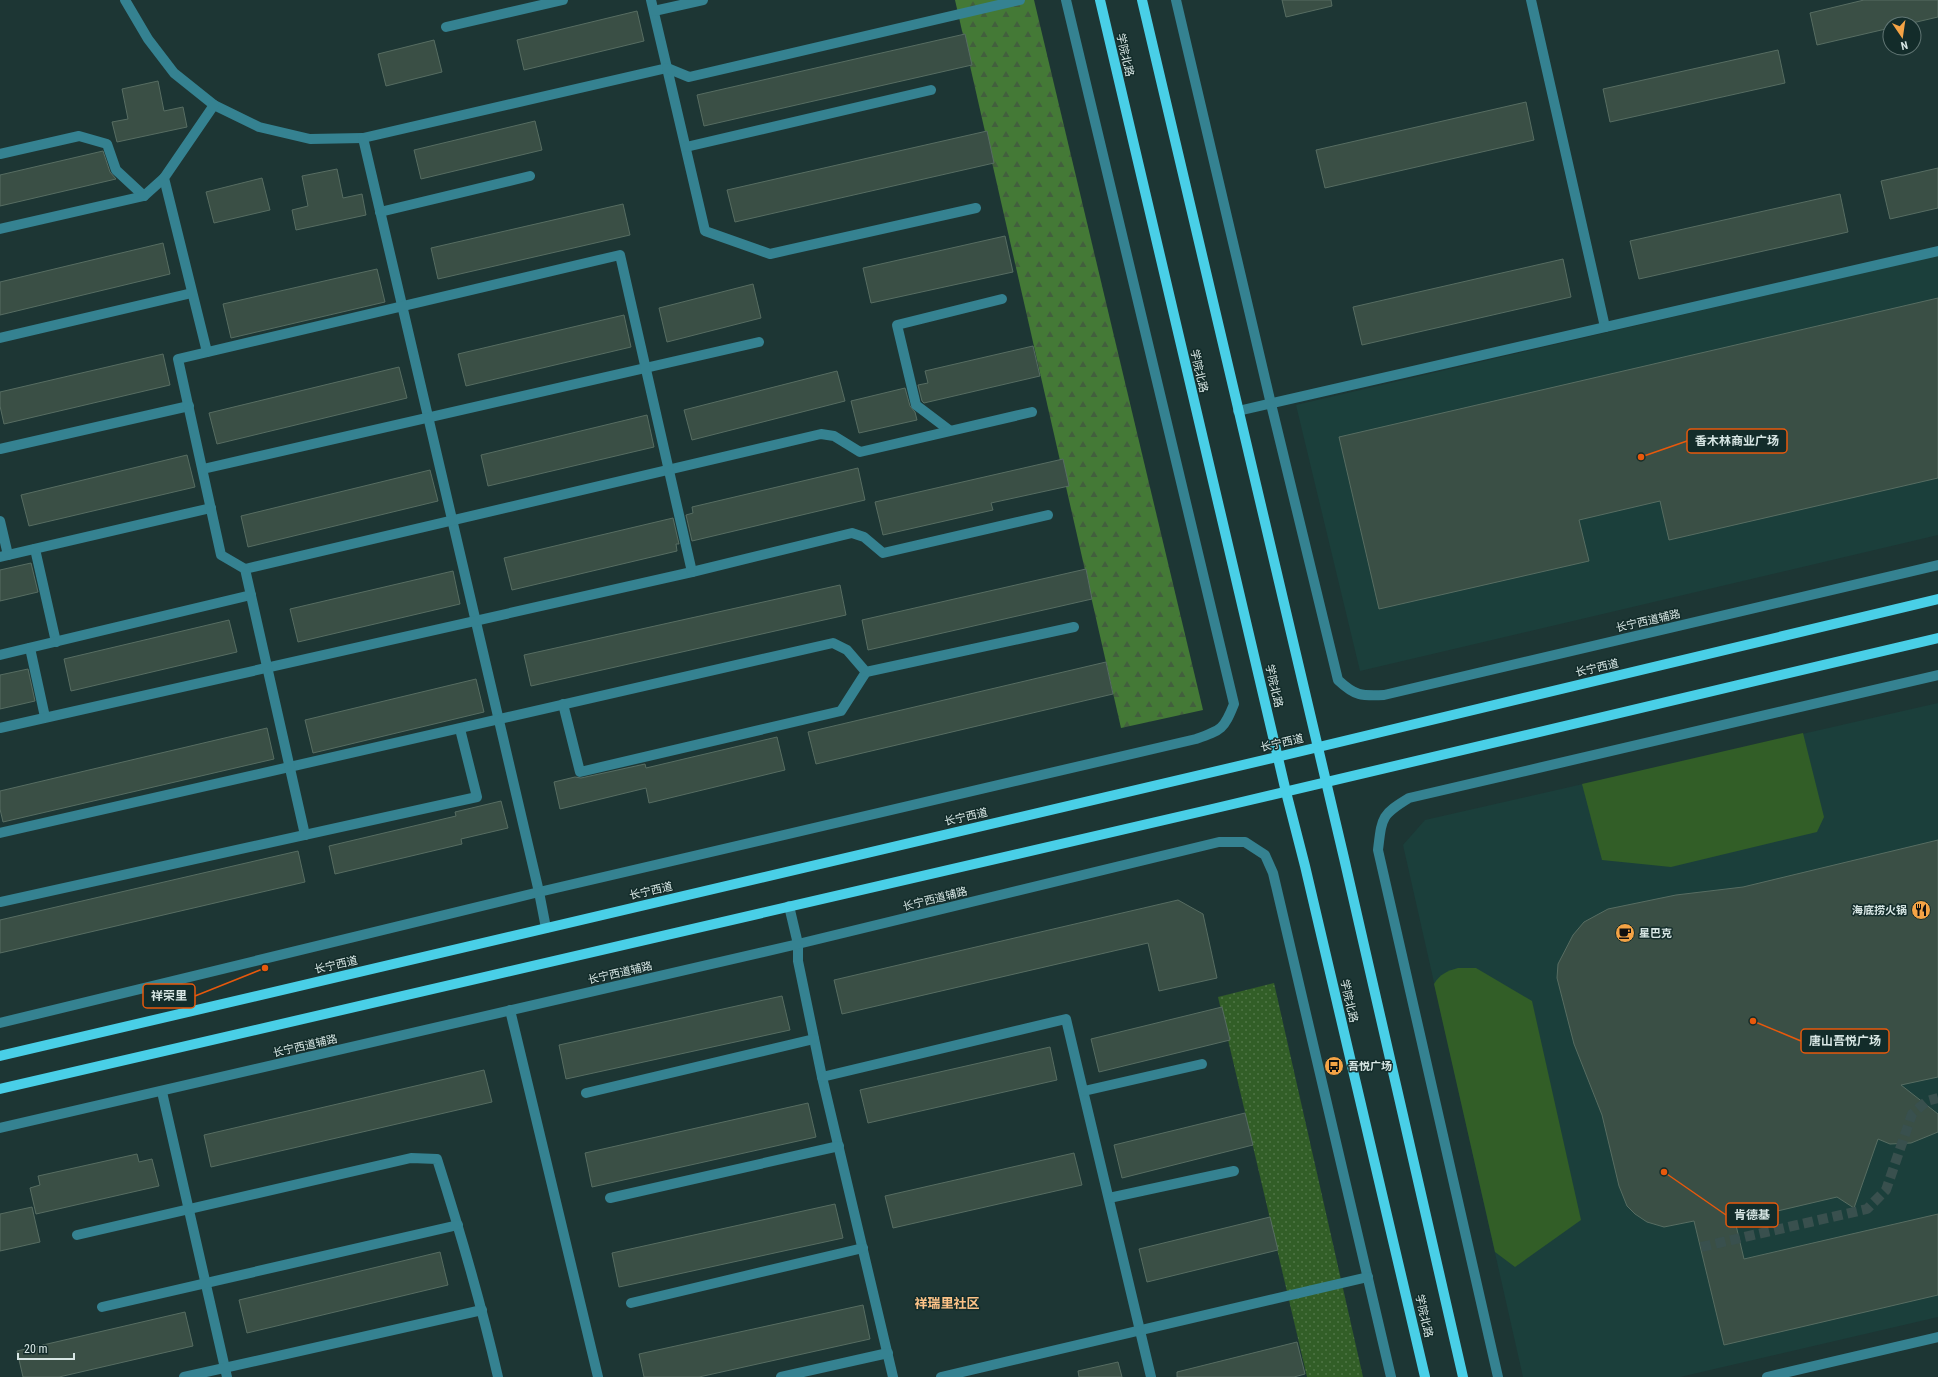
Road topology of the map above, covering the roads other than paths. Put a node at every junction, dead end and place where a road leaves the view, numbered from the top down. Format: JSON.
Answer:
{"nodes":[{"id":1,"x":126,"y":0,"type":"edge"},
{"id":2,"x":563,"y":0,"type":"edge"},
{"id":3,"x":651,"y":0,"type":"edge"},
{"id":4,"x":703,"y":0,"type":"edge"},
{"id":5,"x":1020,"y":0,"type":"edge"},
{"id":6,"x":1066,"y":0,"type":"edge"},
{"id":7,"x":1100,"y":0,"type":"edge"},
{"id":8,"x":1142,"y":0,"type":"edge"},
{"id":9,"x":1176,"y":0,"type":"edge"},
{"id":10,"x":1531,"y":0,"type":"edge"},
{"id":11,"x":654,"y":11,"type":"junction"},
{"id":12,"x":446,"y":27,"type":"dead end"},
{"id":13,"x":667,"y":68,"type":"junction"},
{"id":14,"x":931,"y":90,"type":"dead end"},
{"id":15,"x":214,"y":105,"type":"junction"},
{"id":16,"x":363,"y":138,"type":"junction"},
{"id":17,"x":686,"y":146,"type":"junction"},
{"id":18,"x":0,"y":154,"type":"edge"},
{"id":19,"x":530,"y":176,"type":"dead end"},
{"id":20,"x":164,"y":178,"type":"junction"},
{"id":21,"x":144,"y":196,"type":"junction"},
{"id":22,"x":976,"y":208,"type":"dead end"},
{"id":23,"x":380,"y":212,"type":"junction"},
{"id":24,"x":0,"y":229,"type":"edge"},
{"id":25,"x":1938,"y":251,"type":"edge"},
{"id":26,"x":192,"y":293,"type":"junction"},
{"id":27,"x":1002,"y":299,"type":"dead end"},
{"id":28,"x":402,"y":306,"type":"junction"},
{"id":29,"x":1605,"y":327,"type":"junction"},
{"id":30,"x":0,"y":338,"type":"edge"},
{"id":31,"x":759,"y":342,"type":"dead end"},
{"id":32,"x":207,"y":352,"type":"junction"},
{"id":33,"x":646,"y":368,"type":"junction"},
{"id":34,"x":1271,"y":404,"type":"junction"},
{"id":35,"x":189,"y":406,"type":"junction"},
{"id":36,"x":1238,"y":411,"type":"junction"},
{"id":37,"x":1032,"y":412,"type":"dead end"},
{"id":38,"x":428,"y":417,"type":"junction"},
{"id":39,"x":950,"y":430,"type":"junction"},
{"id":40,"x":0,"y":449,"type":"edge"},
{"id":41,"x":203,"y":469,"type":"junction"},
{"id":42,"x":669,"y":471,"type":"junction"},
{"id":43,"x":211,"y":508,"type":"junction"},
{"id":44,"x":1048,"y":515,"type":"dead end"},
{"id":45,"x":0,"y":521,"type":"edge"},
{"id":46,"x":452,"y":521,"type":"junction"},
{"id":47,"x":35,"y":549,"type":"junction"},
{"id":48,"x":4,"y":556,"type":"edge"},
{"id":49,"x":1938,"y":565,"type":"edge"},
{"id":50,"x":245,"y":569,"type":"junction"},
{"id":51,"x":692,"y":572,"type":"junction"},
{"id":52,"x":251,"y":595,"type":"junction"},
{"id":53,"x":1938,"y":599,"type":"edge"},
{"id":54,"x":476,"y":621,"type":"junction"},
{"id":55,"x":1074,"y":627,"type":"dead end"},
{"id":56,"x":1938,"y":638,"type":"edge"},
{"id":57,"x":56,"y":642,"type":"junction"},
{"id":58,"x":30,"y":648,"type":"junction"},
{"id":59,"x":0,"y":655,"type":"edge"},
{"id":60,"x":268,"y":667,"type":"junction"},
{"id":61,"x":866,"y":672,"type":"junction"},
{"id":62,"x":1938,"y":675,"type":"edge"},
{"id":63,"x":563,"y":704,"type":"junction"},
{"id":64,"x":45,"y":717,"type":"junction"},
{"id":65,"x":499,"y":720,"type":"junction"},
{"id":66,"x":0,"y":728,"type":"edge"},
{"id":67,"x":460,"y":729,"type":"junction"},
{"id":68,"x":1317,"y":747,"type":"junction"},
{"id":69,"x":1277,"y":756,"type":"junction"},
{"id":70,"x":290,"y":767,"type":"junction"},
{"id":71,"x":1326,"y":782,"type":"junction"},
{"id":72,"x":1286,"y":792,"type":"junction"},
{"id":73,"x":0,"y":833,"type":"edge"},
{"id":74,"x":305,"y":835,"type":"junction"},
{"id":75,"x":539,"y":892,"type":"junction"},
{"id":76,"x":0,"y":902,"type":"edge"},
{"id":77,"x":789,"y":906,"type":"junction"},
{"id":78,"x":546,"y":928,"type":"junction"},
{"id":79,"x":798,"y":944,"type":"junction"},
{"id":80,"x":510,"y":1010,"type":"junction"},
{"id":81,"x":0,"y":1023,"type":"edge"},
{"id":82,"x":814,"y":1039,"type":"junction"},
{"id":83,"x":0,"y":1056,"type":"edge"},
{"id":84,"x":1202,"y":1064,"type":"dead end"},
{"id":85,"x":822,"y":1077,"type":"junction"},
{"id":86,"x":0,"y":1089,"type":"edge"},
{"id":87,"x":1084,"y":1091,"type":"junction"},
{"id":88,"x":162,"y":1092,"type":"junction"},
{"id":89,"x":586,"y":1093,"type":"dead end"},
{"id":90,"x":0,"y":1128,"type":"edge"},
{"id":91,"x":839,"y":1146,"type":"junction"},
{"id":92,"x":1234,"y":1171,"type":"dead end"},
{"id":93,"x":610,"y":1198,"type":"dead end"},
{"id":94,"x":1109,"y":1198,"type":"junction"},
{"id":95,"x":188,"y":1208,"type":"junction"},
{"id":96,"x":458,"y":1225,"type":"junction"},
{"id":97,"x":77,"y":1235,"type":"dead end"},
{"id":98,"x":863,"y":1248,"type":"junction"},
{"id":99,"x":1368,"y":1277,"type":"junction"},
{"id":100,"x":205,"y":1283,"type":"junction"},
{"id":101,"x":630,"y":1303,"type":"dead end"},
{"id":102,"x":102,"y":1307,"type":"dead end"},
{"id":103,"x":482,"y":1310,"type":"junction"},
{"id":104,"x":1140,"y":1330,"type":"junction"},
{"id":105,"x":1938,"y":1337,"type":"edge"},
{"id":106,"x":888,"y":1353,"type":"junction"},
{"id":107,"x":226,"y":1372,"type":"edge"},
{"id":108,"x":184,"y":1377,"type":"edge"},
{"id":109,"x":498,"y":1377,"type":"edge"},
{"id":110,"x":598,"y":1377,"type":"edge"},
{"id":111,"x":781,"y":1377,"type":"edge"},
{"id":112,"x":893,"y":1377,"type":"edge"},
{"id":113,"x":941,"y":1377,"type":"edge"},
{"id":114,"x":1151,"y":1377,"type":"edge"},
{"id":115,"x":1392,"y":1377,"type":"edge"},
{"id":116,"x":1426,"y":1377,"type":"edge"},
{"id":117,"x":1463,"y":1377,"type":"edge"},
{"id":118,"x":1498,"y":1377,"type":"edge"},
{"id":119,"x":1767,"y":1377,"type":"edge"}],
"edges":[{"from":1,"to":15,"type":"street"},
{"from":2,"to":12,"type":"street"},
{"from":3,"to":11,"type":"street"},
{"from":4,"to":11,"type":"street"},
{"from":5,"to":13,"type":"street"},
{"from":6,"to":75,"type":"street"},
{"from":7,"to":69,"type":"main road","name":"学院北路"},
{"from":8,"to":36,"type":"main road"},
{"from":9,"to":34,"type":"street"},
{"from":10,"to":29,"type":"street"},
{"from":11,"to":13,"type":"street"},
{"from":13,"to":16,"type":"street"},
{"from":13,"to":17,"type":"street"},
{"from":14,"to":17,"type":"street"},
{"from":15,"to":16,"type":"street"},
{"from":15,"to":20,"type":"street"},
{"from":16,"to":23,"type":"street"},
{"from":17,"to":22,"type":"street"},
{"from":18,"to":21,"type":"street"},
{"from":19,"to":23,"type":"street"},
{"from":20,"to":21,"type":"street"},
{"from":20,"to":26,"type":"street"},
{"from":21,"to":24,"type":"street"},
{"from":23,"to":28,"type":"street"},
{"from":25,"to":29,"type":"street"},
{"from":26,"to":30,"type":"street"},
{"from":26,"to":32,"type":"street"},
{"from":27,"to":39,"type":"street"},
{"from":28,"to":32,"type":"street"},
{"from":28,"to":33,"type":"street"},
{"from":28,"to":38,"type":"street"},
{"from":29,"to":34,"type":"street"},
{"from":31,"to":33,"type":"street"},
{"from":32,"to":35,"type":"street"},
{"from":33,"to":38,"type":"street"},
{"from":33,"to":42,"type":"street"},
{"from":34,"to":36,"type":"street"},
{"from":34,"to":49,"type":"street","name":"长宁西道辅路"},
{"from":35,"to":40,"type":"street"},
{"from":35,"to":41,"type":"street"},
{"from":36,"to":68,"type":"main road"},
{"from":37,"to":39,"type":"street"},
{"from":38,"to":41,"type":"street"},
{"from":38,"to":46,"type":"street"},
{"from":39,"to":42,"type":"street"},
{"from":41,"to":43,"type":"street"},
{"from":42,"to":46,"type":"street"},
{"from":42,"to":51,"type":"street"},
{"from":43,"to":47,"type":"street"},
{"from":43,"to":50,"type":"street"},
{"from":44,"to":51,"type":"street"},
{"from":45,"to":48,"type":"street"},
{"from":46,"to":50,"type":"street"},
{"from":46,"to":54,"type":"street"},
{"from":47,"to":48,"type":"street"},
{"from":47,"to":57,"type":"street"},
{"from":50,"to":52,"type":"street"},
{"from":51,"to":54,"type":"street"},
{"from":52,"to":57,"type":"street"},
{"from":52,"to":60,"type":"street"},
{"from":53,"to":68,"type":"main road","name":"长宁西道"},
{"from":54,"to":60,"type":"street"},
{"from":54,"to":65,"type":"street"},
{"from":55,"to":61,"type":"street"},
{"from":56,"to":71,"type":"main road"},
{"from":57,"to":58,"type":"street"},
{"from":58,"to":59,"type":"street"},
{"from":58,"to":64,"type":"street"},
{"from":60,"to":64,"type":"street"},
{"from":60,"to":70,"type":"street"},
{"from":61,"to":63,"type":"street"},
{"from":61,"to":63,"type":"street"},
{"from":62,"to":118,"type":"street"},
{"from":63,"to":65,"type":"street"},
{"from":64,"to":66,"type":"street"},
{"from":65,"to":67,"type":"street"},
{"from":65,"to":75,"type":"street"},
{"from":67,"to":70,"type":"street"},
{"from":67,"to":74,"type":"street"},
{"from":68,"to":69,"type":"main road","name":"长宁西道"},
{"from":68,"to":71,"type":"main road"},
{"from":69,"to":72,"type":"main road","name":"学院北路"},
{"from":69,"to":78,"type":"main road","name":"长宁西道"},
{"from":70,"to":73,"type":"street"},
{"from":70,"to":74,"type":"street"},
{"from":71,"to":72,"type":"main road"},
{"from":71,"to":117,"type":"main road"},
{"from":72,"to":77,"type":"main road"},
{"from":72,"to":116,"type":"main road","name":"学院北路"},
{"from":74,"to":76,"type":"street"},
{"from":75,"to":78,"type":"street"},
{"from":75,"to":81,"type":"street"},
{"from":77,"to":79,"type":"street"},
{"from":77,"to":86,"type":"main road"},
{"from":78,"to":83,"type":"main road","name":"长宁西道"},
{"from":79,"to":80,"type":"street","name":"长宁西道辅路"},
{"from":79,"to":82,"type":"street"},
{"from":79,"to":99,"type":"street","name":"长宁西道辅路"},
{"from":80,"to":88,"type":"street","name":"长宁西道辅路"},
{"from":80,"to":110,"type":"street"},
{"from":82,"to":85,"type":"street"},
{"from":82,"to":89,"type":"street"},
{"from":84,"to":87,"type":"street"},
{"from":85,"to":87,"type":"street"},
{"from":85,"to":91,"type":"street"},
{"from":87,"to":94,"type":"street"},
{"from":88,"to":90,"type":"street","name":"长宁西道辅路"},
{"from":88,"to":95,"type":"street"},
{"from":91,"to":93,"type":"street"},
{"from":91,"to":98,"type":"street"},
{"from":92,"to":94,"type":"street"},
{"from":94,"to":104,"type":"street"},
{"from":95,"to":96,"type":"street"},
{"from":95,"to":97,"type":"street"},
{"from":95,"to":100,"type":"street"},
{"from":96,"to":100,"type":"street"},
{"from":96,"to":103,"type":"street"},
{"from":98,"to":101,"type":"street"},
{"from":98,"to":106,"type":"street"},
{"from":99,"to":104,"type":"street"},
{"from":99,"to":115,"type":"street"},
{"from":100,"to":102,"type":"street"},
{"from":100,"to":107,"type":"street"},
{"from":103,"to":107,"type":"street"},
{"from":103,"to":109,"type":"street"},
{"from":104,"to":113,"type":"street"},
{"from":104,"to":114,"type":"street"},
{"from":105,"to":119,"type":"street"},
{"from":106,"to":111,"type":"street"},
{"from":106,"to":112,"type":"street"},
{"from":107,"to":108,"type":"street"}]}
